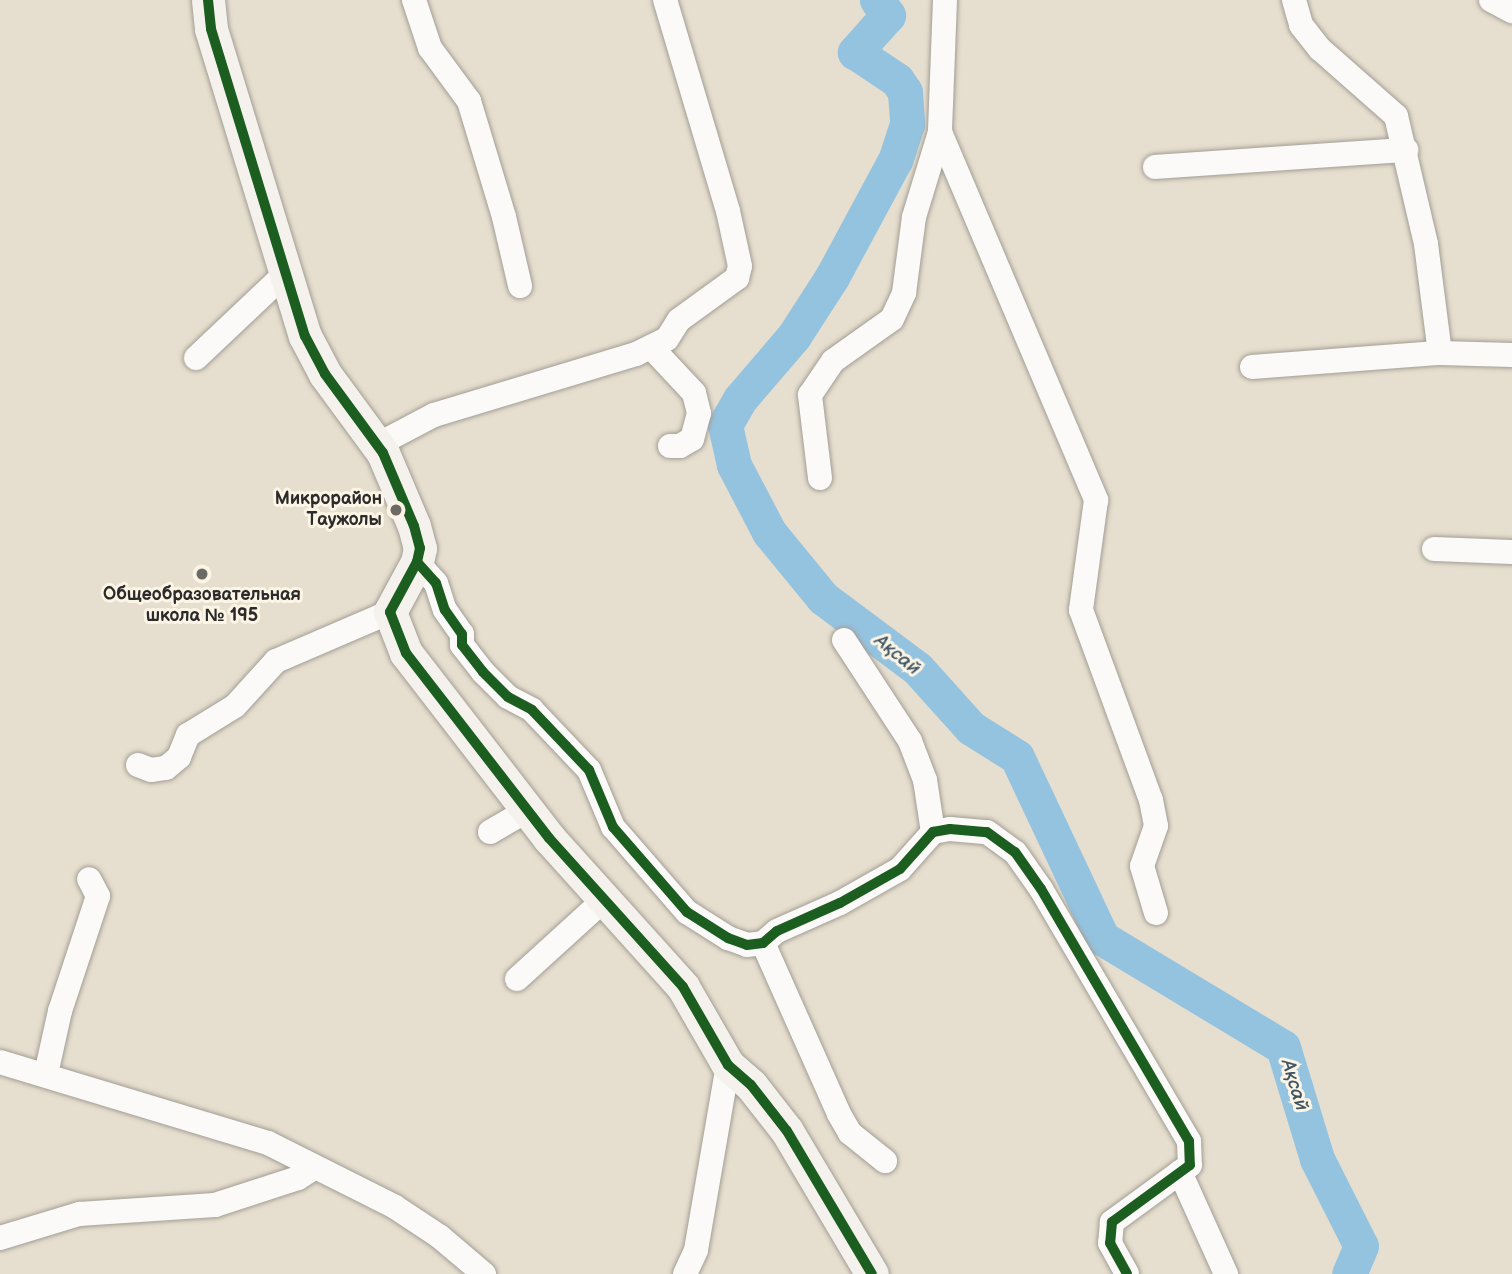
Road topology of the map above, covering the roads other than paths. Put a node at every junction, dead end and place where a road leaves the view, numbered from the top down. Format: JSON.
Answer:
{"nodes":[{"id":1,"x":208,"y":0,"type":"edge"},
{"id":2,"x":414,"y":0,"type":"edge"},
{"id":3,"x":665,"y":0,"type":"edge"},
{"id":4,"x":945,"y":0,"type":"edge"},
{"id":5,"x":1294,"y":0,"type":"edge"},
{"id":6,"x":1491,"y":0,"type":"edge"},
{"id":7,"x":1512,"y":11,"type":"edge"},
{"id":8,"x":940,"y":132,"type":"junction"},
{"id":9,"x":1406,"y":150,"type":"junction"},
{"id":10,"x":1155,"y":167,"type":"dead end"},
{"id":11,"x":288,"y":271,"type":"junction"},
{"id":12,"x":520,"y":286,"type":"dead end"},
{"id":13,"x":652,"y":346,"type":"junction"},
{"id":14,"x":1440,"y":353,"type":"junction"},
{"id":15,"x":1512,"y":355,"type":"edge"},
{"id":16,"x":197,"y":358,"type":"dead end"},
{"id":17,"x":1252,"y":367,"type":"dead end"},
{"id":18,"x":377,"y":445,"type":"junction"},
{"id":19,"x":670,"y":446,"type":"dead end"},
{"id":20,"x":820,"y":478,"type":"dead end"},
{"id":21,"x":1434,"y":549,"type":"dead end"},
{"id":22,"x":1512,"y":552,"type":"edge"},
{"id":23,"x":417,"y":562,"type":"junction"},
{"id":24,"x":390,"y":612,"type":"junction"},
{"id":25,"x":844,"y":640,"type":"dead end"},
{"id":26,"x":138,"y":765,"type":"dead end"},
{"id":27,"x":528,"y":810,"type":"junction"},
{"id":28,"x":490,"y":832,"type":"dead end"},
{"id":29,"x":933,"y":832,"type":"junction"},
{"id":30,"x":89,"y":879,"type":"dead end"},
{"id":31,"x":606,"y":898,"type":"junction"},
{"id":32,"x":1156,"y":913,"type":"dead end"},
{"id":33,"x":764,"y":943,"type":"junction"},
{"id":34,"x":517,"y":979,"type":"dead end"},
{"id":35,"x":0,"y":1062,"type":"edge"},
{"id":36,"x":728,"y":1065,"type":"junction"},
{"id":37,"x":46,"y":1074,"type":"junction"},
{"id":38,"x":885,"y":1161,"type":"dead end"},
{"id":39,"x":314,"y":1168,"type":"junction"},
{"id":40,"x":1180,"y":1172,"type":"junction"},
{"id":41,"x":0,"y":1238,"type":"edge"},
{"id":42,"x":484,"y":1274,"type":"edge"},
{"id":43,"x":685,"y":1274,"type":"edge"},
{"id":44,"x":872,"y":1274,"type":"edge"},
{"id":45,"x":1127,"y":1274,"type":"edge"},
{"id":46,"x":1226,"y":1274,"type":"edge"}],
"edges":[{"from":1,"to":11,"type":"street"},
{"from":2,"to":12,"type":"street"},
{"from":3,"to":13,"type":"street"},
{"from":4,"to":8,"type":"street"},
{"from":5,"to":9,"type":"street"},
{"from":6,"to":7,"type":"street"},
{"from":8,"to":20,"type":"street"},
{"from":8,"to":32,"type":"street"},
{"from":9,"to":10,"type":"street"},
{"from":9,"to":14,"type":"street"},
{"from":11,"to":16,"type":"street"},
{"from":11,"to":18,"type":"street"},
{"from":13,"to":18,"type":"street"},
{"from":13,"to":19,"type":"street"},
{"from":14,"to":15,"type":"street"},
{"from":14,"to":17,"type":"street"},
{"from":18,"to":23,"type":"street"},
{"from":21,"to":22,"type":"street"},
{"from":23,"to":24,"type":"street"},
{"from":23,"to":33,"type":"street"},
{"from":24,"to":26,"type":"street"},
{"from":24,"to":27,"type":"street"},
{"from":25,"to":29,"type":"street"},
{"from":27,"to":28,"type":"street"},
{"from":27,"to":31,"type":"street"},
{"from":29,"to":33,"type":"street"},
{"from":29,"to":40,"type":"street"},
{"from":30,"to":37,"type":"street"},
{"from":31,"to":34,"type":"street"},
{"from":31,"to":36,"type":"street"},
{"from":33,"to":38,"type":"street"},
{"from":35,"to":37,"type":"street"},
{"from":36,"to":43,"type":"street"},
{"from":36,"to":44,"type":"street"},
{"from":37,"to":39,"type":"street"},
{"from":39,"to":41,"type":"street"},
{"from":39,"to":42,"type":"street"},
{"from":40,"to":45,"type":"street"},
{"from":40,"to":46,"type":"street"}]}
